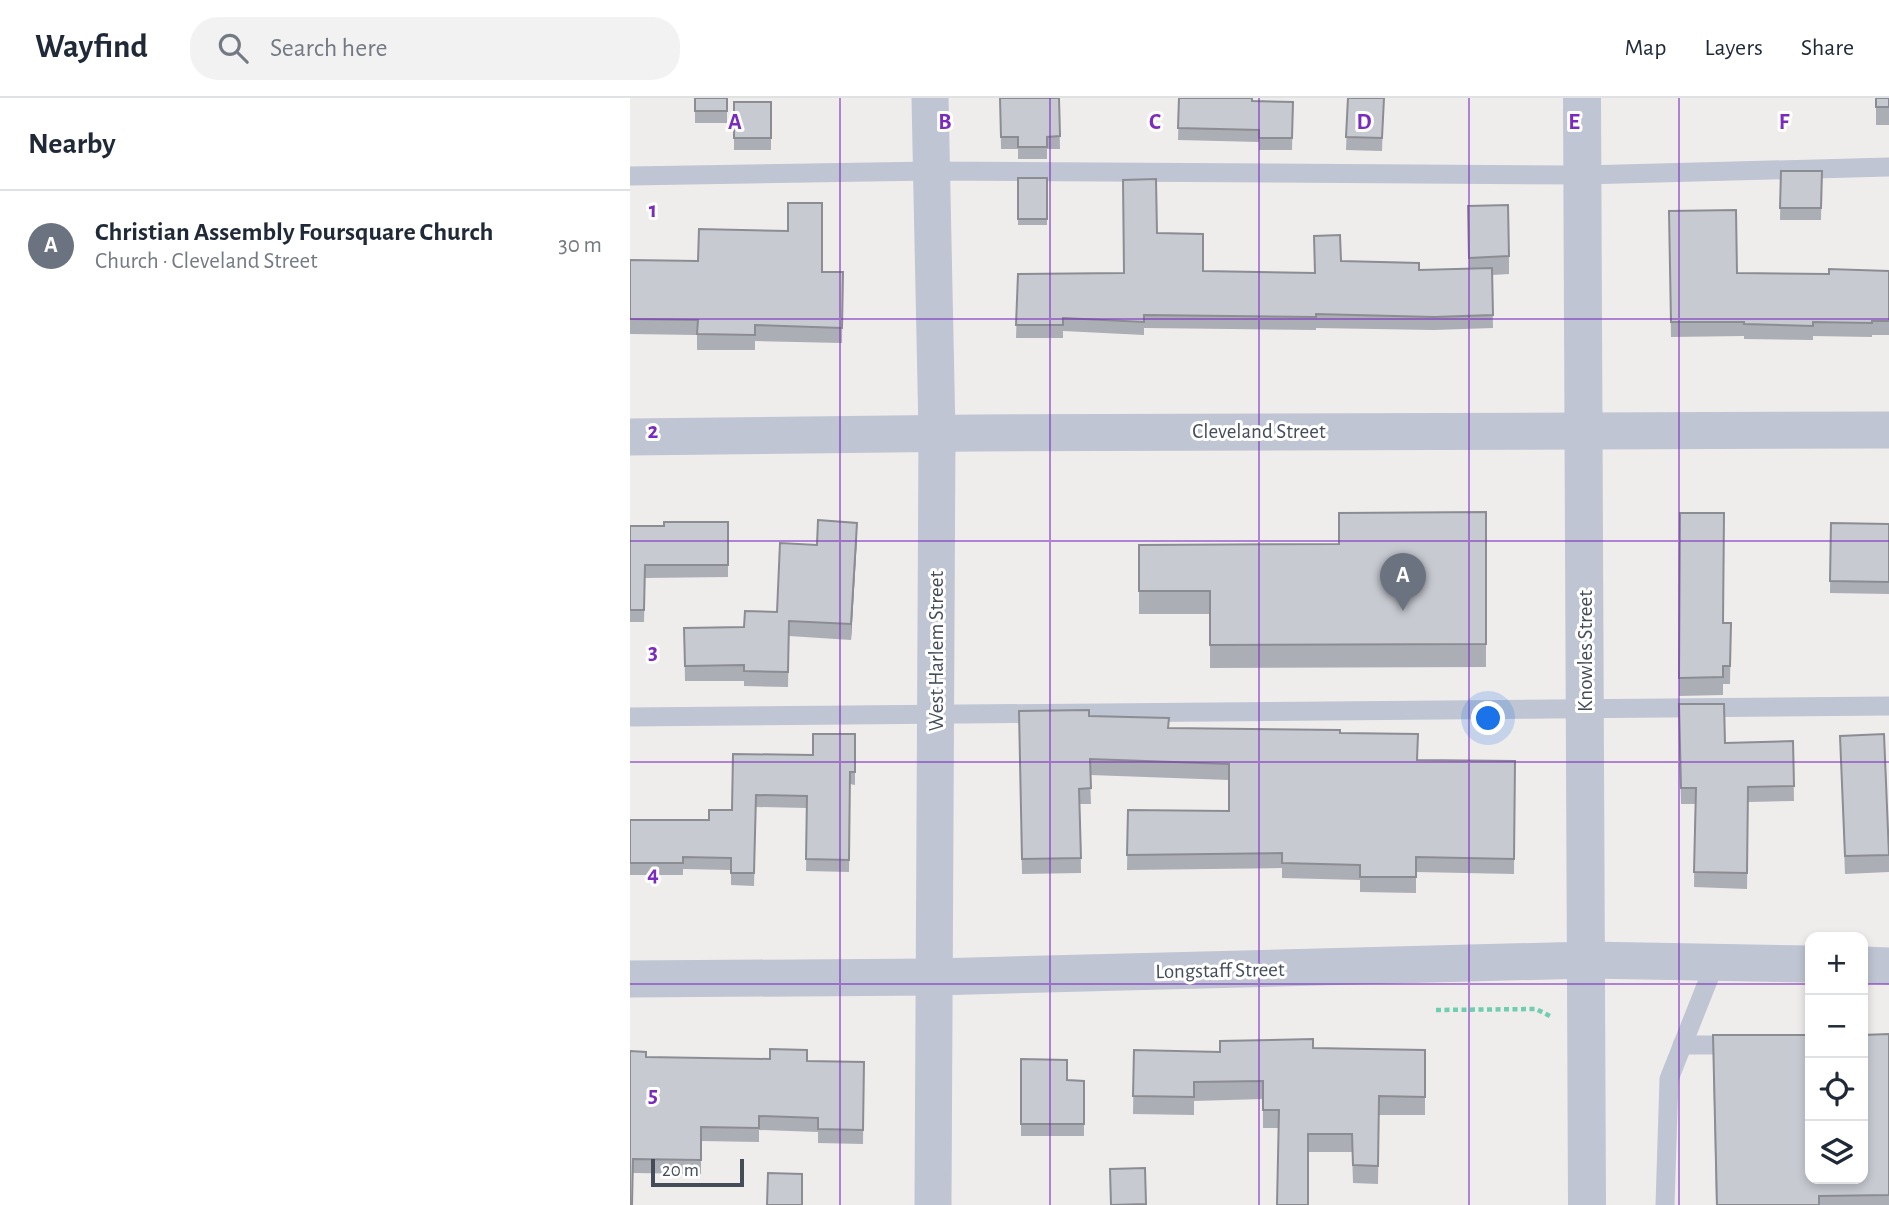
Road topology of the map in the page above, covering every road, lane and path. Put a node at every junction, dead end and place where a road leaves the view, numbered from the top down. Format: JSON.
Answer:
{"nodes":[{"id":1,"x":930,"y":98,"type":"edge"},
{"id":2,"x":1582,"y":98,"type":"edge"},
{"id":3,"x":1889,"y":167,"type":"edge"},
{"id":4,"x":932,"y":171,"type":"junction"},
{"id":5,"x":1583,"y":175,"type":"junction"},
{"id":6,"x":630,"y":176,"type":"edge"},
{"id":7,"x":1584,"y":430,"type":"junction"},
{"id":8,"x":1889,"y":430,"type":"edge"},
{"id":9,"x":937,"y":433,"type":"junction"},
{"id":10,"x":630,"y":437,"type":"edge"},
{"id":11,"x":1889,"y":706,"type":"edge"},
{"id":12,"x":1586,"y":709,"type":"junction"},
{"id":13,"x":936,"y":715,"type":"junction"},
{"id":14,"x":630,"y":717,"type":"edge"},
{"id":15,"x":1588,"y":960,"type":"junction"},
{"id":16,"x":1715,"y":963,"type":"junction"},
{"id":17,"x":1805,"y":964,"type":"edge"},
{"id":18,"x":1868,"y":965,"type":"edge"},
{"id":19,"x":1889,"y":966,"type":"edge"},
{"id":20,"x":934,"y":977,"type":"junction"},
{"id":21,"x":630,"y":979,"type":"edge"},
{"id":22,"x":1436,"y":1010,"type":"dead end"},
{"id":23,"x":1556,"y":1027,"type":"dead end"},
{"id":24,"x":1682,"y":1045,"type":"junction"},
{"id":25,"x":1759,"y":1045,"type":"edge"},
{"id":26,"x":933,"y":1205,"type":"edge"},
{"id":27,"x":1587,"y":1205,"type":"edge"},
{"id":28,"x":1665,"y":1205,"type":"edge"}],
"edges":[{"from":1,"to":4,"type":"street","name":"West Harlem Street"},
{"from":2,"to":5,"type":"street","name":"Knowles Street"},
{"from":3,"to":5,"type":"lane"},
{"from":4,"to":5,"type":"lane"},
{"from":4,"to":6,"type":"lane"},
{"from":4,"to":9,"type":"street","name":"West Harlem Street"},
{"from":5,"to":7,"type":"street","name":"Knowles Street"},
{"from":7,"to":8,"type":"street","name":"Cleveland Street"},
{"from":7,"to":9,"type":"street","name":"Cleveland Street"},
{"from":7,"to":12,"type":"street","name":"Knowles Street"},
{"from":9,"to":10,"type":"street","name":"Cleveland Street"},
{"from":9,"to":13,"type":"street","name":"West Harlem Street"},
{"from":11,"to":12,"type":"lane"},
{"from":12,"to":13,"type":"lane"},
{"from":12,"to":15,"type":"street","name":"Knowles Street"},
{"from":13,"to":14,"type":"lane"},
{"from":13,"to":20,"type":"street","name":"West Harlem Street"},
{"from":15,"to":16,"type":"street","name":"Longstaff Street"},
{"from":15,"to":20,"type":"street","name":"Longstaff Street"},
{"from":15,"to":27,"type":"street","name":"Knowles Street"},
{"from":16,"to":17,"type":"street","name":"Longstaff Street"},
{"from":16,"to":24,"type":"lane"},
{"from":18,"to":19,"type":"street"},
{"from":20,"to":21,"type":"street","name":"Longstaff Street"},
{"from":20,"to":26,"type":"street","name":"West Harlem Street"},
{"from":22,"to":23,"type":"path"},
{"from":24,"to":25,"type":"lane"},
{"from":24,"to":28,"type":"lane"}]}
